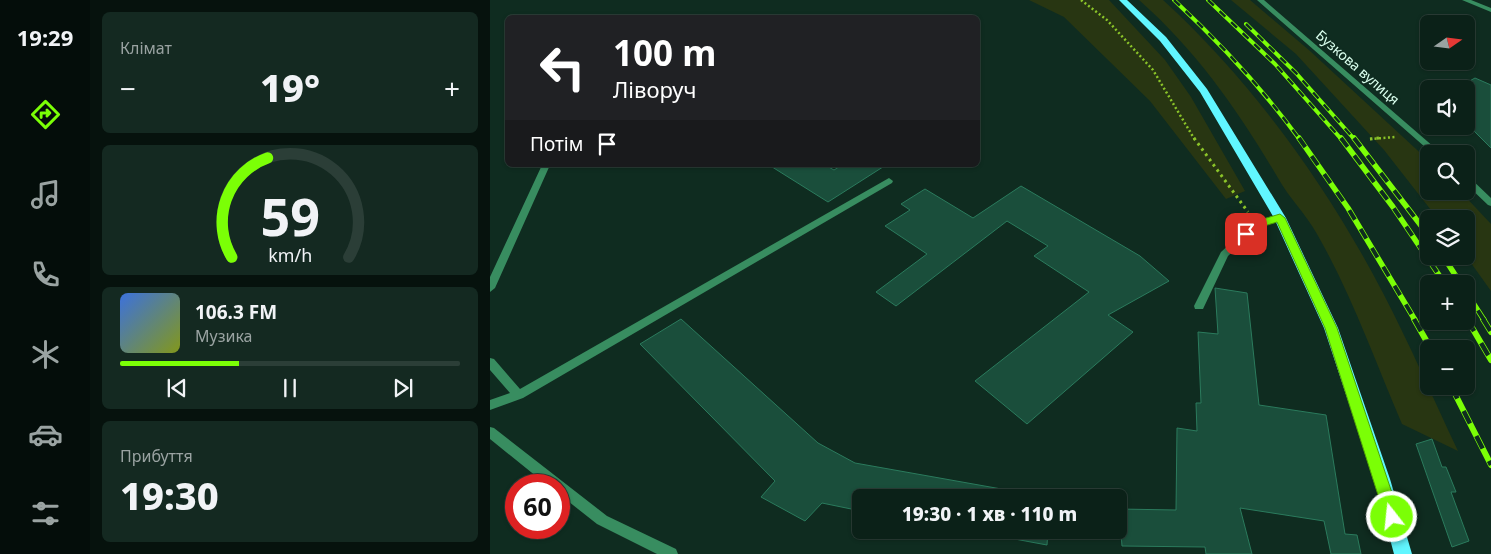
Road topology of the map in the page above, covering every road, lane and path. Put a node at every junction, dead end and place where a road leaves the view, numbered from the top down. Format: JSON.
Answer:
{"nodes":[{"id":1,"x":1081,"y":0,"type":"edge"},
{"id":2,"x":1123,"y":0,"type":"edge"},
{"id":3,"x":1260,"y":0,"type":"edge"},
{"id":4,"x":1465,"y":0,"type":"edge"},
{"id":5,"x":1491,"y":10,"type":"edge"},
{"id":6,"x":1392,"y":138,"type":"dead end"},
{"id":7,"x":1370,"y":139,"type":"dead end"},
{"id":8,"x":1428,"y":145,"type":"edge"},
{"id":9,"x":545,"y":167,"type":"edge"},
{"id":10,"x":889,"y":181,"type":"dead end"},
{"id":11,"x":1475,"y":188,"type":"edge"},
{"id":12,"x":1491,"y":203,"type":"edge"},
{"id":13,"x":1280,"y":218,"type":"junction"},
{"id":14,"x":1257,"y":224,"type":"junction"},
{"id":15,"x":490,"y":288,"type":"edge"},
{"id":16,"x":1199,"y":306,"type":"dead end"},
{"id":17,"x":490,"y":362,"type":"edge"},
{"id":18,"x":519,"y":396,"type":"junction"},
{"id":19,"x":490,"y":405,"type":"edge"},
{"id":20,"x":490,"y":432,"type":"edge"},
{"id":21,"x":543,"y":474,"type":"edge"},
{"id":22,"x":570,"y":495,"type":"edge"},
{"id":23,"x":672,"y":554,"type":"edge"},
{"id":24,"x":1403,"y":554,"type":"edge"}],
"edges":[{"from":1,"to":14,"type":"path"},
{"from":2,"to":13,"type":"main road"},
{"from":3,"to":8,"type":"street","name":"Бузкова вулиця"},
{"from":4,"to":5,"type":"street"},
{"from":6,"to":7,"type":"path"},
{"from":9,"to":15,"type":"street"},
{"from":10,"to":18,"type":"street"},
{"from":11,"to":12,"type":"street"},
{"from":13,"to":14,"type":"street"},
{"from":13,"to":24,"type":"main road"},
{"from":14,"to":16,"type":"street"},
{"from":17,"to":18,"type":"street"},
{"from":18,"to":19,"type":"street"},
{"from":20,"to":21,"type":"street"},
{"from":22,"to":23,"type":"street"}]}
